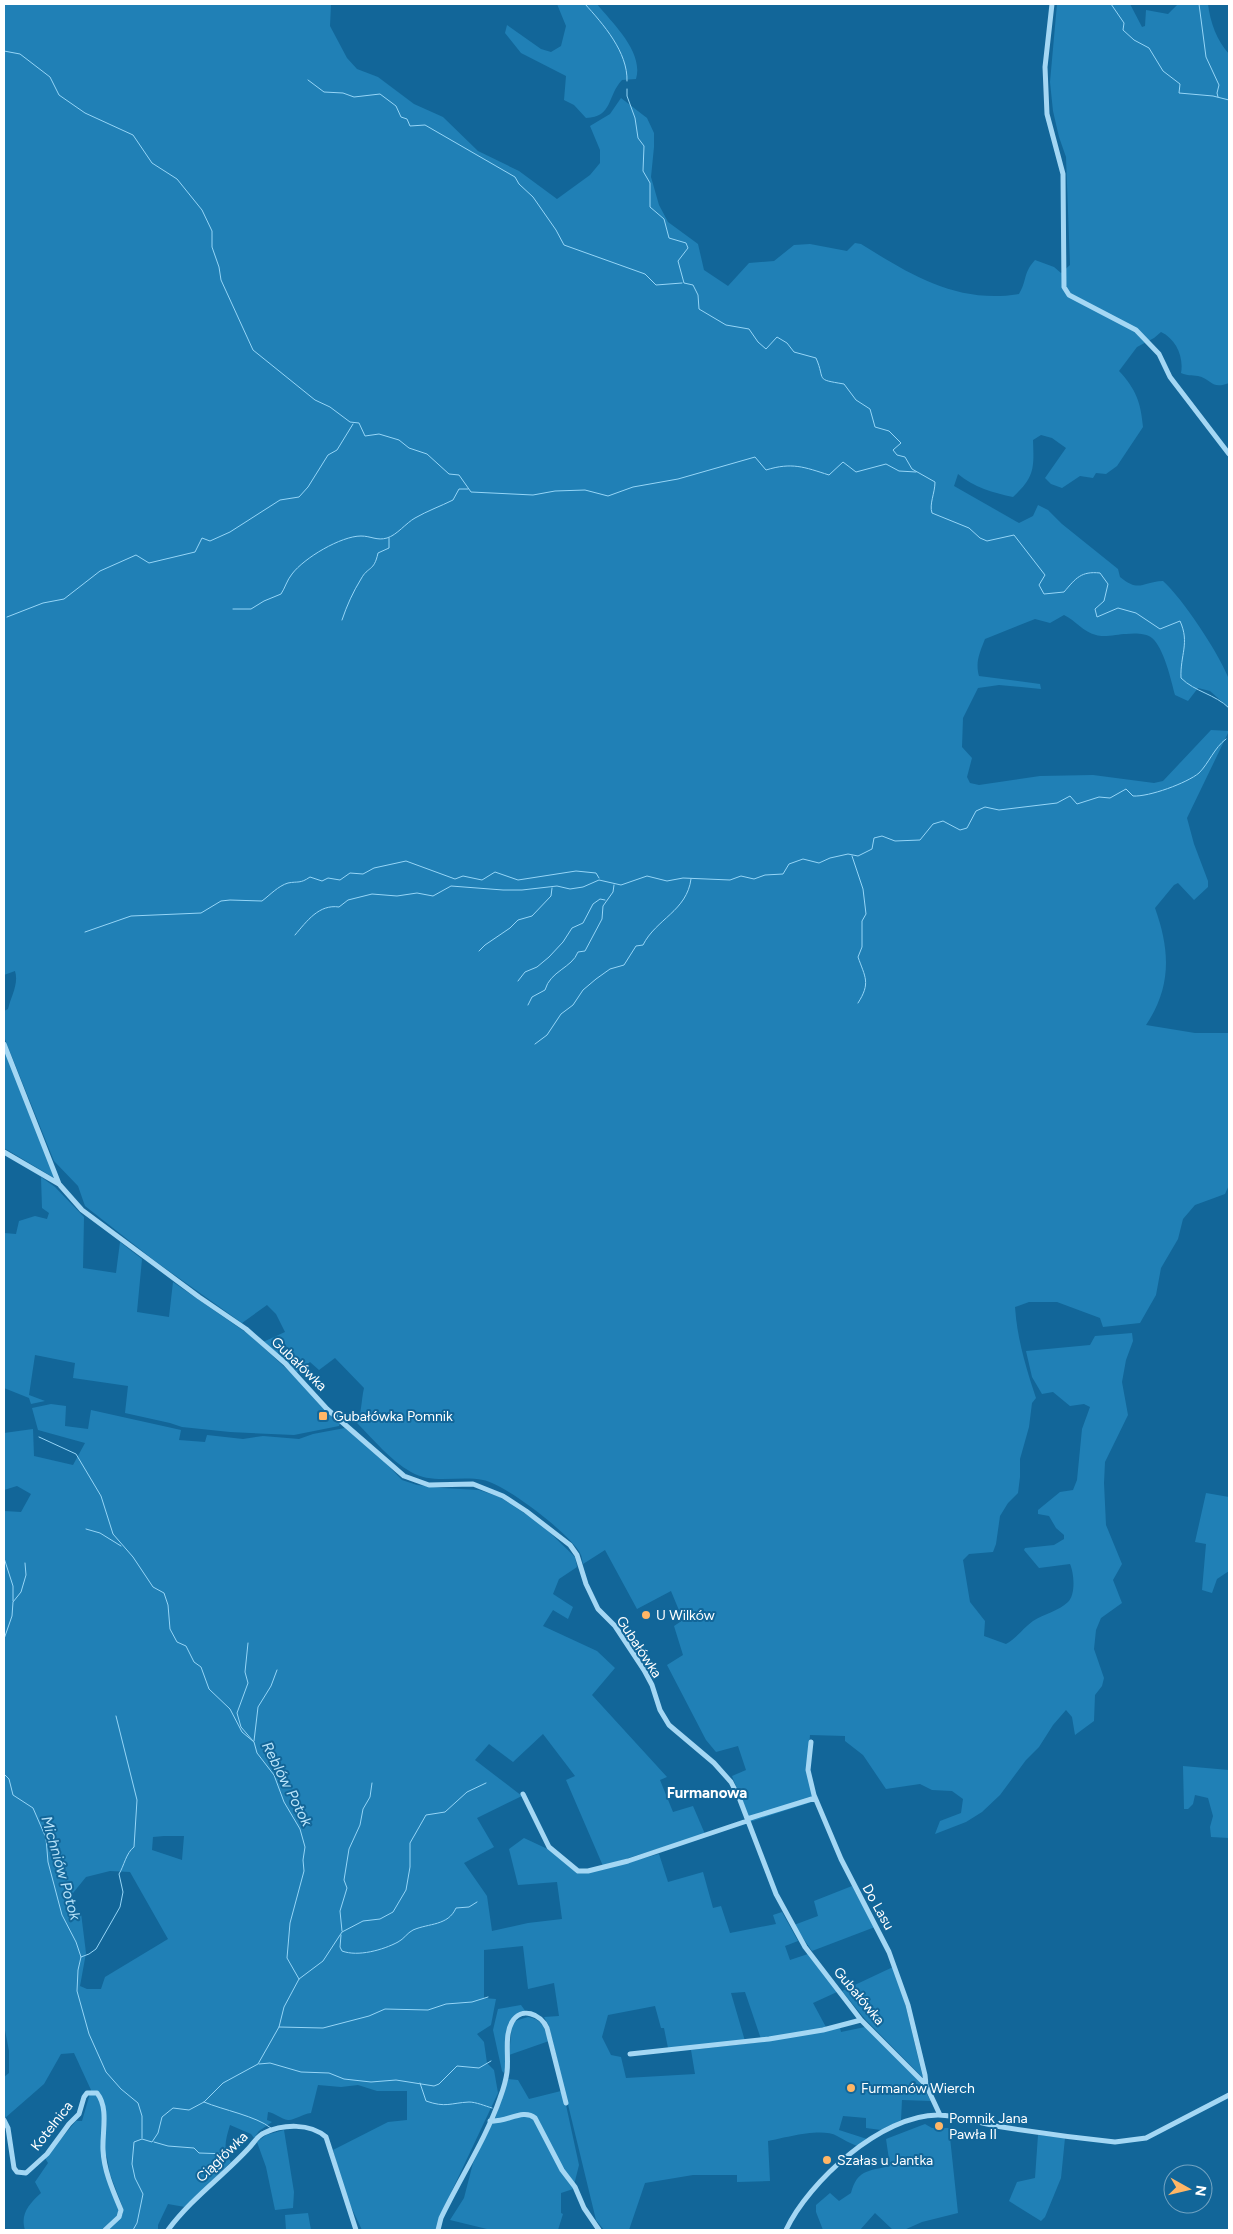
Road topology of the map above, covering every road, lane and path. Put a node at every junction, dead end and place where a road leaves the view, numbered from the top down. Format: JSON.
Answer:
{"nodes":[{"id":1,"x":1052,"y":4,"type":"edge"},
{"id":2,"x":1229,"y":454,"type":"edge"},
{"id":3,"x":4,"y":1044,"type":"edge"},
{"id":4,"x":4,"y":1152,"type":"edge"},
{"id":5,"x":59,"y":1184,"type":"junction"},
{"id":6,"x":811,"y":1742,"type":"dead end"},
{"id":7,"x":523,"y":1794,"type":"dead end"},
{"id":8,"x":815,"y":1798,"type":"junction"},
{"id":9,"x":747,"y":1820,"type":"junction"},
{"id":10,"x":861,"y":2020,"type":"junction"},
{"id":11,"x":630,"y":2054,"type":"dead end"},
{"id":12,"x":926,"y":2085,"type":"junction"},
{"id":13,"x":1229,"y":2095,"type":"edge"},
{"id":14,"x":566,"y":2103,"type":"dead end"},
{"id":15,"x":940,"y":2115,"type":"junction"},
{"id":16,"x":4,"y":2120,"type":"edge"},
{"id":17,"x":490,"y":2121,"type":"junction"},
{"id":18,"x":105,"y":2230,"type":"edge"},
{"id":19,"x":168,"y":2230,"type":"edge"},
{"id":20,"x":356,"y":2230,"type":"edge"},
{"id":21,"x":438,"y":2230,"type":"edge"},
{"id":22,"x":599,"y":2230,"type":"edge"},
{"id":23,"x":786,"y":2230,"type":"edge"}],
"edges":[{"from":1,"to":2,"type":"street"},
{"from":3,"to":5,"type":"street","name":"Gubałówka"},
{"from":4,"to":5,"type":"street","name":"Gubałówka"},
{"from":5,"to":9,"type":"street","name":"Gubałówka"},
{"from":6,"to":8,"type":"street","name":"Do Lasu"},
{"from":7,"to":9,"type":"street"},
{"from":8,"to":9,"type":"street"},
{"from":8,"to":12,"type":"street","name":"Do Lasu"},
{"from":9,"to":10,"type":"street","name":"Gubałówka"},
{"from":10,"to":11,"type":"street"},
{"from":10,"to":12,"type":"street","name":"Gubałówka"},
{"from":12,"to":15,"type":"street","name":"Gubałówka"},
{"from":13,"to":15,"type":"street"},
{"from":14,"to":17,"type":"street"},
{"from":15,"to":23,"type":"street"},
{"from":16,"to":18,"type":"street","name":"Kotelnica"},
{"from":17,"to":21,"type":"street"},
{"from":17,"to":22,"type":"street"},
{"from":19,"to":20,"type":"street","name":"Ciągłówka"}]}
